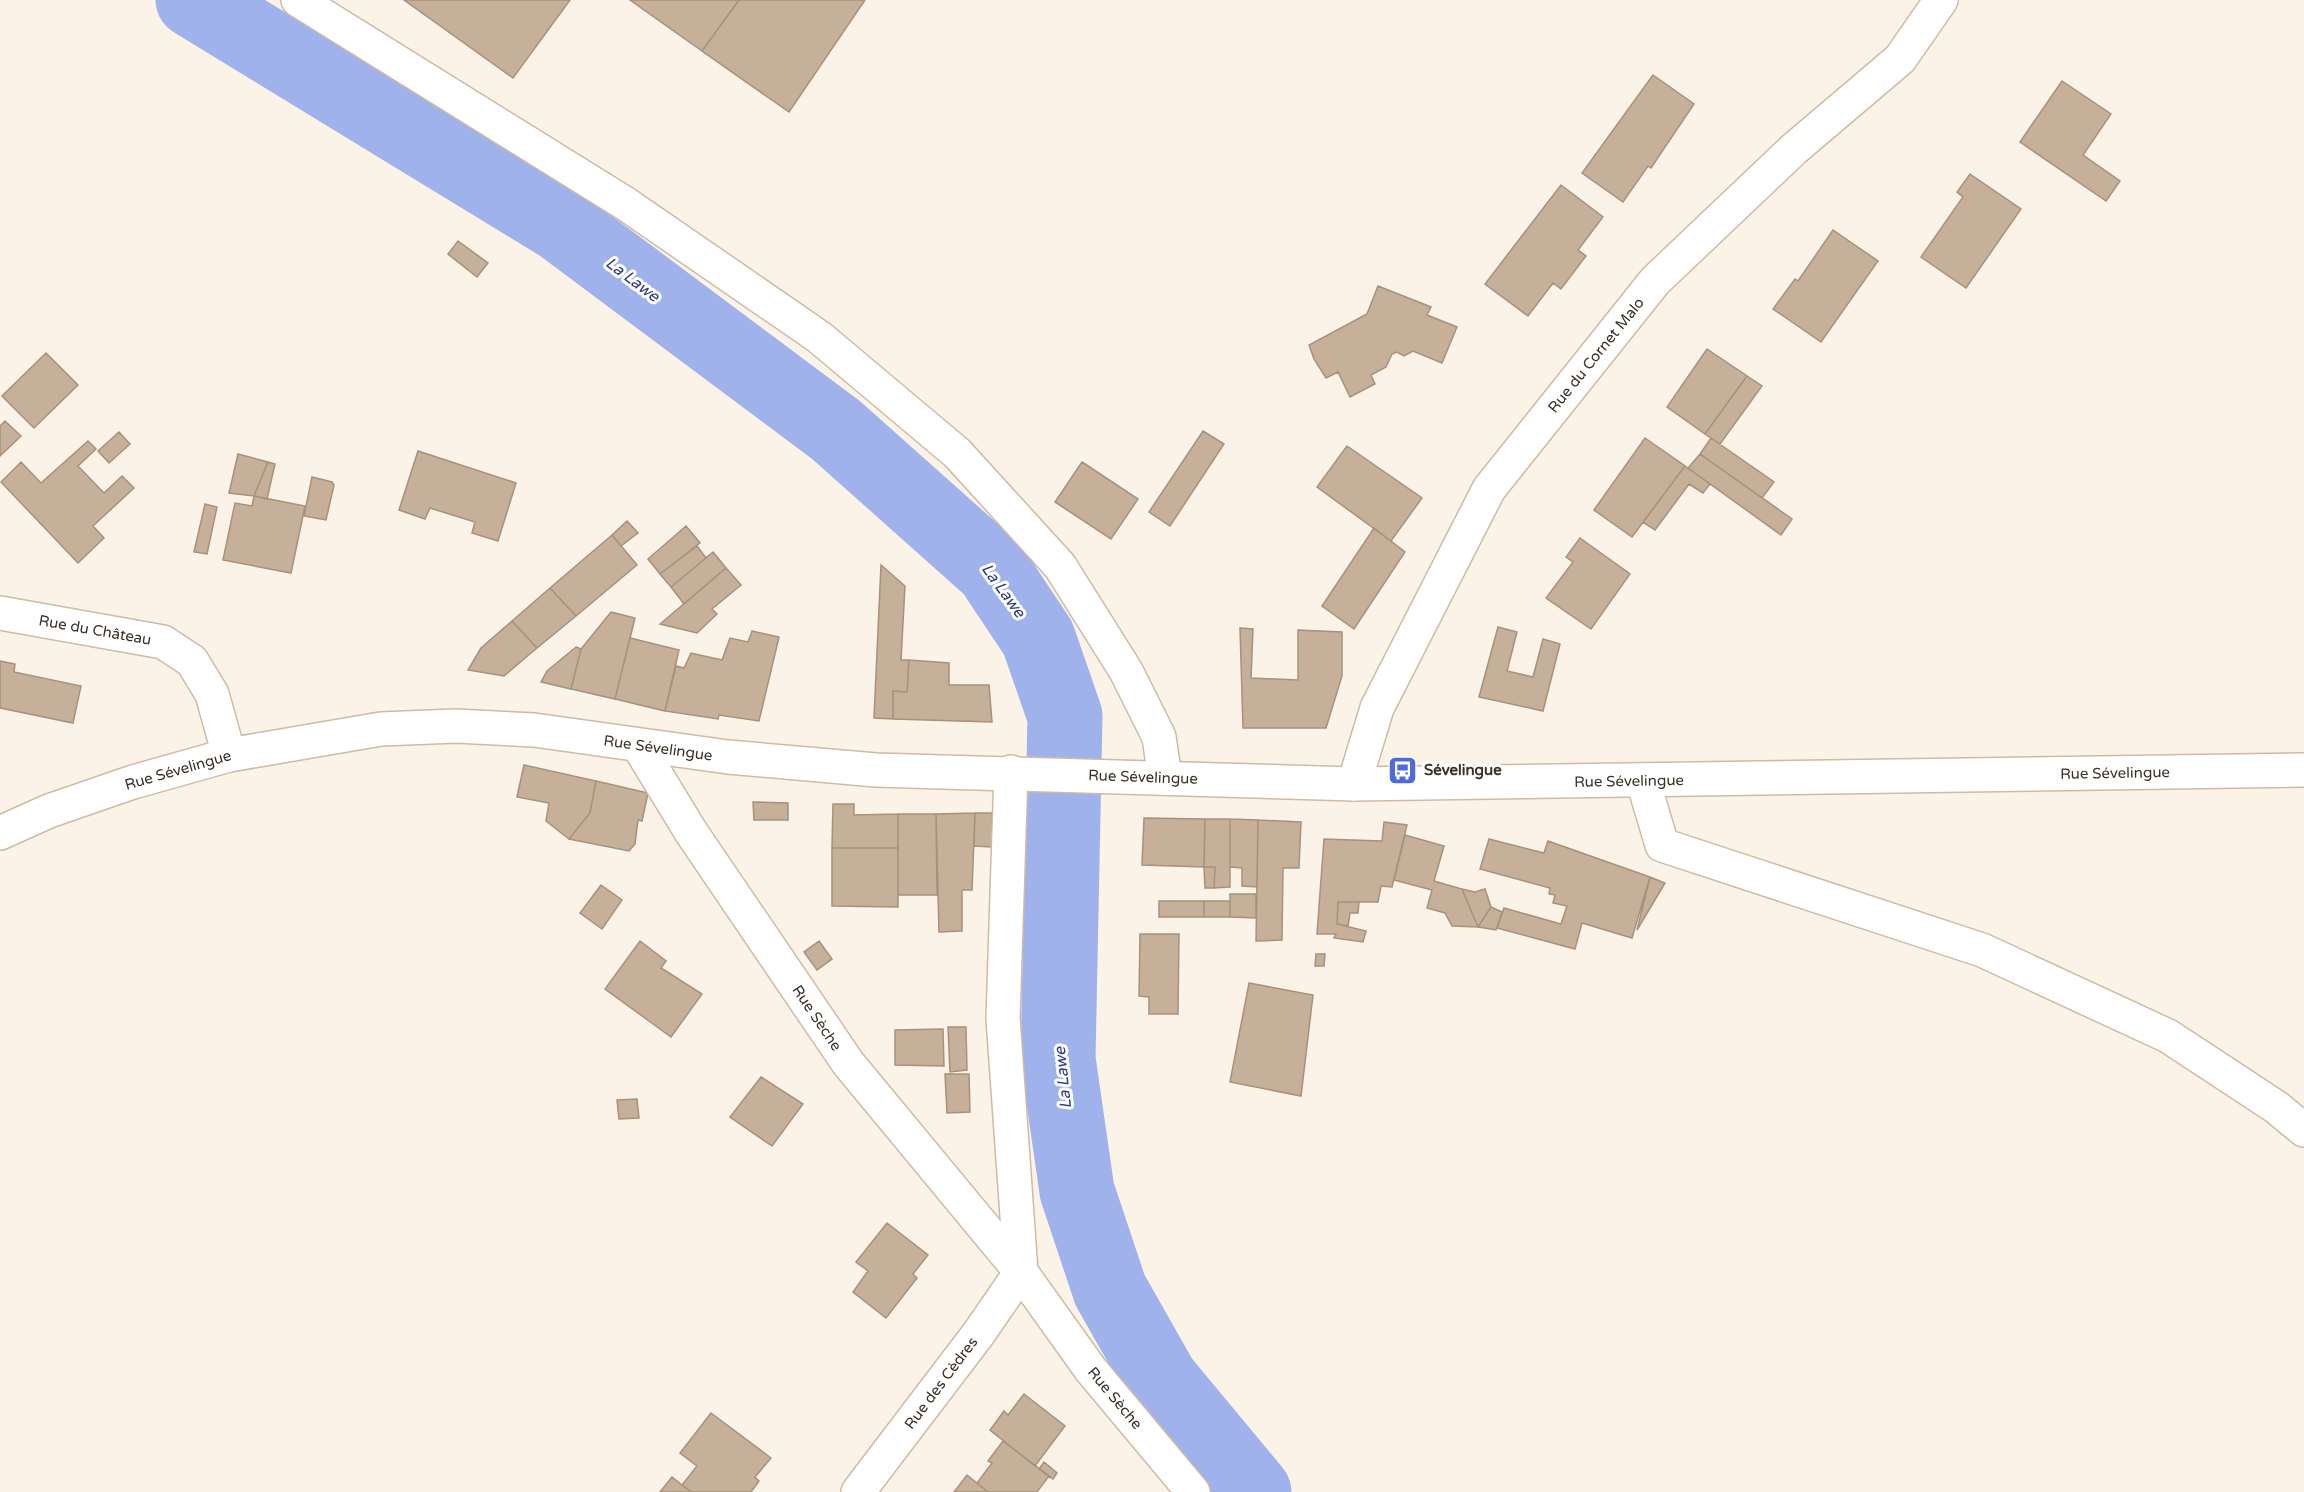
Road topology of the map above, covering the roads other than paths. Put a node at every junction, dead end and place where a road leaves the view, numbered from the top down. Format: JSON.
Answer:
{"nodes":[{"id":1,"x":298,"y":0,"type":"edge"},
{"id":2,"x":1941,"y":0,"type":"edge"},
{"id":3,"x":0,"y":613,"type":"edge"},
{"id":4,"x":638,"y":745,"type":"junction"},
{"id":5,"x":229,"y":755,"type":"junction"},
{"id":6,"x":2304,"y":770,"type":"edge"},
{"id":7,"x":1020,"y":772,"type":"junction"},
{"id":8,"x":1165,"y":778,"type":"junction"},
{"id":9,"x":1643,"y":781,"type":"junction"},
{"id":10,"x":1354,"y":784,"type":"junction"},
{"id":11,"x":0,"y":833,"type":"edge"},
{"id":12,"x":2304,"y":1130,"type":"edge"},
{"id":13,"x":1021,"y":1272,"type":"junction"},
{"id":14,"x":858,"y":1492,"type":"edge"},
{"id":15,"x":1193,"y":1492,"type":"edge"}],
"edges":[{"from":1,"to":8,"type":"street"},
{"from":2,"to":10,"type":"street","name":"Rue du Cornet Malo"},
{"from":3,"to":5,"type":"street","name":"Rue du Château"},
{"from":4,"to":5,"type":"street","name":"Rue Sévelingue"},
{"from":4,"to":7,"type":"street","name":"Rue Sévelingue"},
{"from":4,"to":13,"type":"street","name":"Rue Sèche"},
{"from":5,"to":11,"type":"street","name":"Rue Sévelingue"},
{"from":6,"to":9,"type":"street","name":"Rue Sévelingue"},
{"from":7,"to":8,"type":"street","name":"Rue Sévelingue"},
{"from":7,"to":13,"type":"street"},
{"from":8,"to":10,"type":"street","name":"Rue Sévelingue"},
{"from":9,"to":10,"type":"street","name":"Rue Sévelingue"},
{"from":9,"to":12,"type":"street"},
{"from":13,"to":14,"type":"street","name":"Rue des Cèdres"},
{"from":13,"to":15,"type":"street","name":"Rue Sèche"}]}
